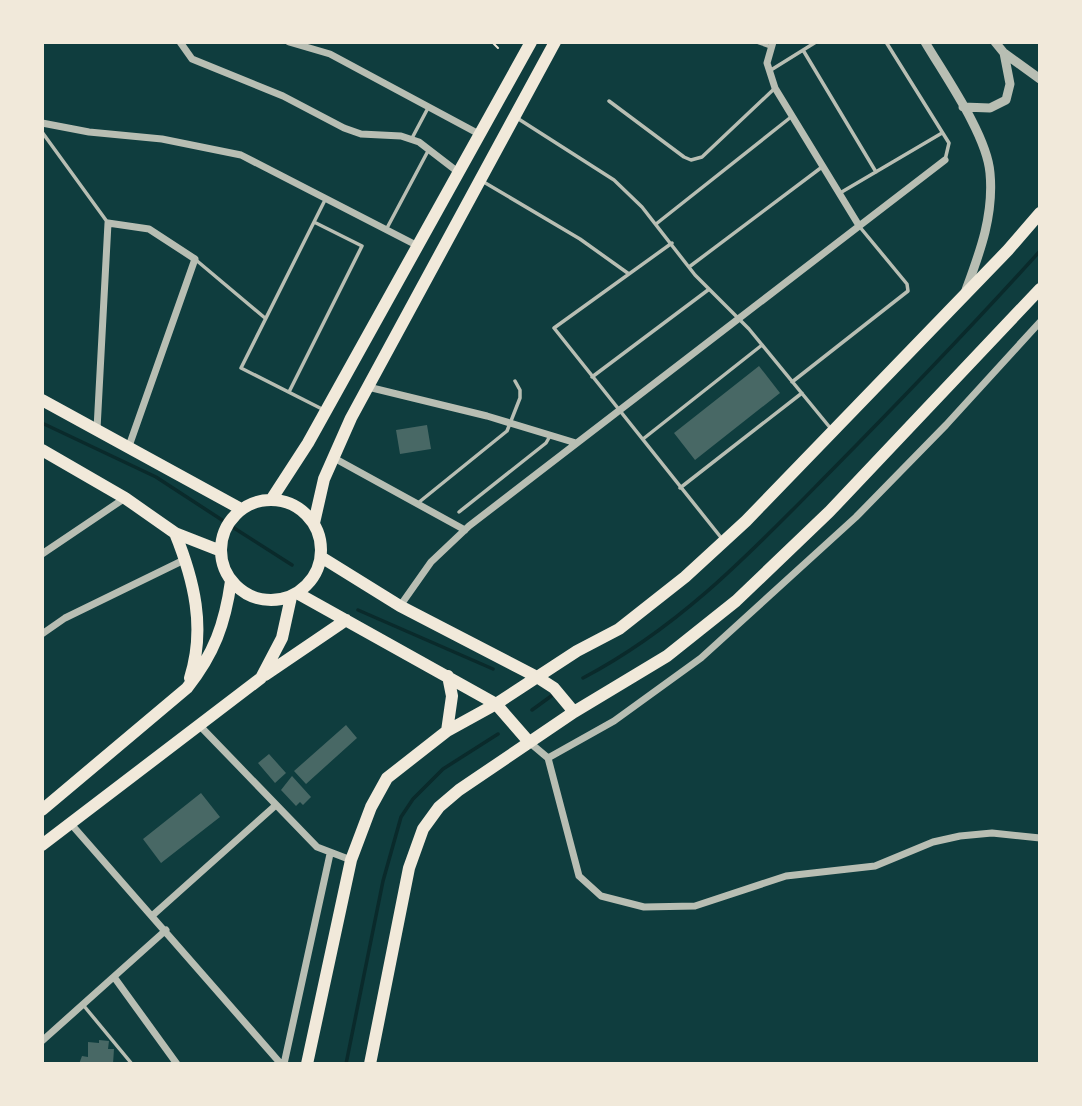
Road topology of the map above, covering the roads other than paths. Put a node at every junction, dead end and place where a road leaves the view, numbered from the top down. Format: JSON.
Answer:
{"nodes":[{"id":1,"x":180,"y":42,"type":"edge"},
{"id":2,"x":289,"y":42,"type":"edge"},
{"id":3,"x":531,"y":42,"type":"edge"},
{"id":4,"x":555,"y":42,"type":"edge"},
{"id":5,"x":757,"y":42,"type":"edge"},
{"id":6,"x":816,"y":42,"type":"edge"},
{"id":7,"x":886,"y":42,"type":"edge"},
{"id":8,"x":925,"y":42,"type":"edge"},
{"id":9,"x":995,"y":42,"type":"edge"},
{"id":10,"x":772,"y":44,"type":"edge"},
{"id":11,"x":803,"y":50,"type":"junction"},
{"id":12,"x":1004,"y":53,"type":"junction"},
{"id":13,"x":769,"y":72,"type":"junction"},
{"id":14,"x":1040,"y":79,"type":"edge"},
{"id":15,"x":775,"y":88,"type":"junction"},
{"id":16,"x":609,"y":101,"type":"dead end"},
{"id":17,"x":963,"y":107,"type":"junction"},
{"id":18,"x":429,"y":108,"type":"junction"},
{"id":19,"x":515,"y":116,"type":"junction"},
{"id":20,"x":792,"y":116,"type":"junction"},
{"id":21,"x":42,"y":123,"type":"edge"},
{"id":22,"x":42,"y":132,"type":"edge"},
{"id":23,"x":942,"y":133,"type":"junction"},
{"id":24,"x":479,"y":134,"type":"junction"},
{"id":25,"x":411,"y":140,"type":"junction"},
{"id":26,"x":429,"y":149,"type":"junction"},
{"id":27,"x":945,"y":160,"type":"joint"},
{"id":28,"x":824,"y":166,"type":"junction"},
{"id":29,"x":458,"y":172,"type":"junction"},
{"id":30,"x":876,"y":172,"type":"junction"},
{"id":31,"x":480,"y":180,"type":"junction"},
{"id":32,"x":840,"y":193,"type":"junction"},
{"id":33,"x":326,"y":198,"type":"junction"},
{"id":34,"x":1040,"y":213,"type":"edge"},
{"id":35,"x":314,"y":222,"type":"junction"},
{"id":36,"x":108,"y":223,"type":"junction"},
{"id":37,"x":858,"y":224,"type":"junction"},
{"id":38,"x":656,"y":225,"type":"junction"},
{"id":39,"x":387,"y":228,"type":"junction"},
{"id":40,"x":672,"y":243,"type":"junction"},
{"id":41,"x":418,"y":246,"type":"junction"},
{"id":42,"x":195,"y":259,"type":"junction"},
{"id":43,"x":689,"y":268,"type":"junction"},
{"id":44,"x":629,"y":275,"type":"junction"},
{"id":45,"x":1040,"y":289,"type":"edge"},
{"id":46,"x":708,"y":290,"type":"junction"},
{"id":47,"x":963,"y":296,"type":"junction"},
{"id":48,"x":738,"y":318,"type":"junction"},
{"id":49,"x":265,"y":319,"type":"junction"},
{"id":50,"x":1040,"y":322,"type":"edge"},
{"id":51,"x":762,"y":345,"type":"junction"},
{"id":52,"x":593,"y":377,"type":"junction"},
{"id":53,"x":515,"y":381,"type":"dead end"},
{"id":54,"x":792,"y":382,"type":"junction"},
{"id":55,"x":368,"y":387,"type":"junction"},
{"id":56,"x":289,"y":392,"type":"junction"},
{"id":57,"x":802,"y":393,"type":"junction"},
{"id":58,"x":42,"y":400,"type":"edge"},
{"id":59,"x":326,"y":411,"type":"junction"},
{"id":60,"x":619,"y":411,"type":"junction"},
{"id":61,"x":510,"y":423,"type":"junction"},
{"id":62,"x":97,"y":429,"type":"junction"},
{"id":63,"x":834,"y":431,"type":"junction"},
{"id":64,"x":551,"y":435,"type":"junction"},
{"id":65,"x":642,"y":440,"type":"junction"},
{"id":66,"x":576,"y":443,"type":"junction"},
{"id":67,"x":129,"y":446,"type":"junction"},
{"id":68,"x":42,"y":450,"type":"edge"},
{"id":69,"x":334,"y":458,"type":"junction"},
{"id":70,"x":680,"y":488,"type":"junction"},
{"id":71,"x":125,"y":498,"type":"junction"},
{"id":72,"x":271,"y":500,"type":"junction"},
{"id":73,"x":418,"y":503,"type":"junction"},
{"id":74,"x":241,"y":509,"type":"junction"},
{"id":75,"x":459,"y":512,"type":"dead end"},
{"id":76,"x":314,"y":523,"type":"junction"},
{"id":77,"x":465,"y":530,"type":"junction"},
{"id":78,"x":175,"y":533,"type":"junction"},
{"id":79,"x":724,"y":542,"type":"junction"},
{"id":80,"x":220,"y":551,"type":"junction"},
{"id":81,"x":42,"y":554,"type":"edge"},
{"id":82,"x":321,"y":557,"type":"junction"},
{"id":83,"x":186,"y":559,"type":"junction"},
{"id":84,"x":231,"y":581,"type":"junction"},
{"id":85,"x":294,"y":595,"type":"junction"},
{"id":86,"x":400,"y":606,"type":"junction"},
{"id":87,"x":346,"y":620,"type":"junction"},
{"id":88,"x":42,"y":634,"type":"edge"},
{"id":89,"x":448,"y":676,"type":"junction"},
{"id":90,"x":537,"y":677,"type":"junction"},
{"id":91,"x":261,"y":678,"type":"junction"},
{"id":92,"x":187,"y":688,"type":"junction"},
{"id":93,"x":496,"y":704,"type":"junction"},
{"id":94,"x":574,"y":712,"type":"junction"},
{"id":95,"x":200,"y":726,"type":"junction"},
{"id":96,"x":447,"y":731,"type":"junction"},
{"id":97,"x":529,"y":742,"type":"junction"},
{"id":98,"x":548,"y":758,"type":"junction"},
{"id":99,"x":276,"y":805,"type":"junction"},
{"id":100,"x":42,"y":810,"type":"edge"},
{"id":101,"x":71,"y":824,"type":"junction"},
{"id":102,"x":1040,"y":838,"type":"edge"},
{"id":103,"x":42,"y":845,"type":"edge"},
{"id":104,"x":330,"y":854,"type":"junction"},
{"id":105,"x":351,"y":860,"type":"junction"},
{"id":106,"x":153,"y":915,"type":"junction"},
{"id":107,"x":166,"y":930,"type":"junction"},
{"id":108,"x":114,"y":977,"type":"junction"},
{"id":109,"x":83,"y":1004,"type":"junction"},
{"id":110,"x":42,"y":1041,"type":"edge"},
{"id":111,"x":132,"y":1064,"type":"edge"},
{"id":112,"x":177,"y":1064,"type":"edge"},
{"id":113,"x":283,"y":1064,"type":"edge"},
{"id":114,"x":307,"y":1064,"type":"edge"},
{"id":115,"x":370,"y":1064,"type":"edge"}],
"edges":[{"from":1,"to":25,"type":"street"},
{"from":2,"to":18,"type":"street"},
{"from":3,"to":24,"type":"main road"},
{"from":4,"to":19,"type":"main road"},
{"from":5,"to":10,"type":"lane"},
{"from":6,"to":11,"type":"lane"},
{"from":7,"to":23,"type":"lane"},
{"from":8,"to":17,"type":"street"},
{"from":9,"to":12,"type":"street"},
{"from":10,"to":13,"type":"street"},
{"from":11,"to":13,"type":"lane"},
{"from":11,"to":30,"type":"lane"},
{"from":12,"to":14,"type":"street"},
{"from":12,"to":17,"type":"street"},
{"from":13,"to":15,"type":"street"},
{"from":15,"to":16,"type":"lane"},
{"from":15,"to":20,"type":"street"},
{"from":17,"to":47,"type":"street"},
{"from":18,"to":24,"type":"street"},
{"from":18,"to":25,"type":"lane"},
{"from":19,"to":31,"type":"main road"},
{"from":19,"to":38,"type":"lane"},
{"from":20,"to":28,"type":"street"},
{"from":20,"to":38,"type":"lane"},
{"from":21,"to":33,"type":"street"},
{"from":22,"to":36,"type":"lane"},
{"from":23,"to":27,"type":"lane"},
{"from":23,"to":30,"type":"lane"},
{"from":24,"to":29,"type":"main road"},
{"from":25,"to":26,"type":"street"},
{"from":26,"to":29,"type":"street"},
{"from":26,"to":39,"type":"lane"},
{"from":27,"to":37,"type":"street"},
{"from":28,"to":32,"type":"street"},
{"from":28,"to":43,"type":"lane"},
{"from":29,"to":41,"type":"main road"},
{"from":30,"to":32,"type":"lane"},
{"from":31,"to":44,"type":"lane"},
{"from":31,"to":55,"type":"main road"},
{"from":32,"to":37,"type":"street"},
{"from":33,"to":35,"type":"lane"},
{"from":33,"to":39,"type":"street"},
{"from":34,"to":47,"type":"main road"},
{"from":35,"to":49,"type":"lane"},
{"from":35,"to":56,"type":"lane"},
{"from":36,"to":42,"type":"street"},
{"from":36,"to":62,"type":"street"},
{"from":37,"to":48,"type":"street"},
{"from":37,"to":54,"type":"lane"},
{"from":38,"to":40,"type":"lane"},
{"from":39,"to":41,"type":"street"},
{"from":40,"to":43,"type":"lane"},
{"from":40,"to":44,"type":"lane"},
{"from":41,"to":59,"type":"main road"},
{"from":42,"to":49,"type":"lane"},
{"from":42,"to":67,"type":"street"},
{"from":43,"to":46,"type":"lane"},
{"from":44,"to":52,"type":"lane"},
{"from":45,"to":94,"type":"main road"},
{"from":46,"to":48,"type":"lane"},
{"from":46,"to":52,"type":"lane"},
{"from":47,"to":63,"type":"main road"},
{"from":48,"to":51,"type":"lane"},
{"from":48,"to":60,"type":"street"},
{"from":49,"to":56,"type":"lane"},
{"from":50,"to":98,"type":"street"},
{"from":51,"to":54,"type":"lane"},
{"from":51,"to":65,"type":"lane"},
{"from":52,"to":60,"type":"lane"},
{"from":53,"to":61,"type":"lane"},
{"from":54,"to":57,"type":"lane"},
{"from":55,"to":61,"type":"street"},
{"from":55,"to":69,"type":"main road"},
{"from":56,"to":59,"type":"lane"},
{"from":57,"to":63,"type":"lane"},
{"from":57,"to":70,"type":"lane"},
{"from":58,"to":62,"type":"main road"},
{"from":59,"to":72,"type":"main road"},
{"from":60,"to":65,"type":"lane"},
{"from":60,"to":66,"type":"street"},
{"from":61,"to":64,"type":"street"},
{"from":61,"to":73,"type":"lane"},
{"from":62,"to":67,"type":"main road"},
{"from":63,"to":79,"type":"main road"},
{"from":64,"to":66,"type":"street"},
{"from":64,"to":75,"type":"lane"},
{"from":65,"to":70,"type":"lane"},
{"from":66,"to":77,"type":"street"},
{"from":67,"to":74,"type":"main road"},
{"from":68,"to":71,"type":"main road"},
{"from":69,"to":73,"type":"street"},
{"from":69,"to":76,"type":"main road"},
{"from":70,"to":79,"type":"lane"},
{"from":71,"to":78,"type":"main road"},
{"from":71,"to":81,"type":"street"},
{"from":72,"to":74,"type":"main road"},
{"from":72,"to":76,"type":"main road"},
{"from":73,"to":77,"type":"street"},
{"from":74,"to":80,"type":"main road"},
{"from":76,"to":82,"type":"main road"},
{"from":77,"to":86,"type":"street"},
{"from":78,"to":80,"type":"main road"},
{"from":78,"to":83,"type":"main road"},
{"from":79,"to":90,"type":"main road"},
{"from":80,"to":84,"type":"main road"},
{"from":82,"to":85,"type":"main road"},
{"from":82,"to":86,"type":"main road"},
{"from":83,"to":88,"type":"street"},
{"from":83,"to":92,"type":"main road"},
{"from":84,"to":85,"type":"main road"},
{"from":84,"to":92,"type":"main road"},
{"from":85,"to":87,"type":"main road"},
{"from":85,"to":91,"type":"main road"},
{"from":86,"to":90,"type":"main road"},
{"from":87,"to":89,"type":"main road"},
{"from":87,"to":91,"type":"main road"},
{"from":89,"to":93,"type":"main road"},
{"from":89,"to":96,"type":"main road"},
{"from":90,"to":93,"type":"main road"},
{"from":90,"to":94,"type":"main road"},
{"from":91,"to":95,"type":"main road"},
{"from":92,"to":100,"type":"main road"},
{"from":93,"to":96,"type":"main road"},
{"from":93,"to":97,"type":"main road"},
{"from":94,"to":97,"type":"main road"},
{"from":95,"to":99,"type":"street"},
{"from":95,"to":101,"type":"main road"},
{"from":96,"to":105,"type":"main road"},
{"from":97,"to":98,"type":"street"},
{"from":97,"to":115,"type":"main road"},
{"from":98,"to":102,"type":"street"},
{"from":99,"to":104,"type":"street"},
{"from":99,"to":106,"type":"street"},
{"from":101,"to":103,"type":"main road"},
{"from":101,"to":106,"type":"street"},
{"from":104,"to":105,"type":"street"},
{"from":104,"to":113,"type":"street"},
{"from":105,"to":114,"type":"main road"},
{"from":106,"to":107,"type":"street"},
{"from":107,"to":108,"type":"street"},
{"from":107,"to":113,"type":"street"},
{"from":108,"to":109,"type":"street"},
{"from":108,"to":112,"type":"street"},
{"from":109,"to":110,"type":"street"},
{"from":109,"to":111,"type":"lane"}]}
